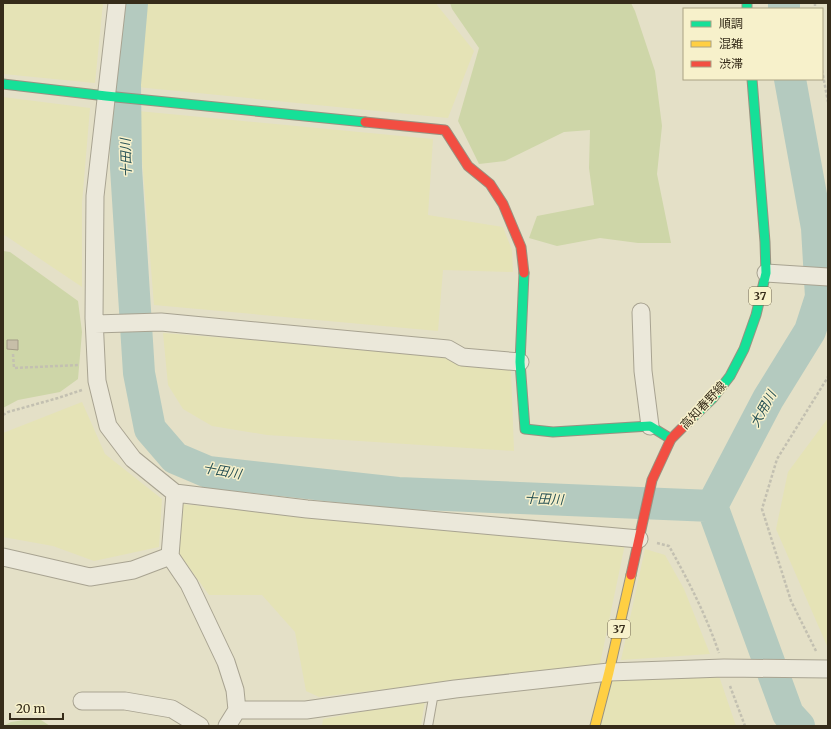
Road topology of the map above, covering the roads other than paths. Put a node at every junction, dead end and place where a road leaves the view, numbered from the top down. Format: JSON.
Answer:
{"nodes":[{"id":1,"x":117,"y":3,"type":"edge"},
{"id":2,"x":752,"y":80,"type":"edge"},
{"id":3,"x":3,"y":84,"type":"edge"},
{"id":4,"x":106,"y":96,"type":"junction"},
{"id":5,"x":766,"y":273,"type":"junction"},
{"id":6,"x":828,"y":277,"type":"edge"},
{"id":7,"x":641,"y":312,"type":"dead end"},
{"id":8,"x":94,"y":324,"type":"junction"},
{"id":9,"x":520,"y":362,"type":"junction"},
{"id":10,"x":650,"y":426,"type":"junction"},
{"id":11,"x":671,"y":439,"type":"junction"},
{"id":12,"x":175,"y":492,"type":"junction"},
{"id":13,"x":639,"y":536,"type":"junction"},
{"id":14,"x":170,"y":556,"type":"junction"},
{"id":15,"x":3,"y":557,"type":"edge"},
{"id":16,"x":822,"y":669,"type":"edge"},
{"id":17,"x":609,"y":672,"type":"junction"},
{"id":18,"x":431,"y":693,"type":"junction"},
{"id":19,"x":82,"y":701,"type":"dead end"},
{"id":20,"x":237,"y":710,"type":"junction"},
{"id":21,"x":200,"y":726,"type":"edge"},
{"id":22,"x":227,"y":726,"type":"edge"},
{"id":23,"x":428,"y":726,"type":"edge"},
{"id":24,"x":595,"y":726,"type":"edge"}],
"edges":[{"from":1,"to":4,"type":"street"},
{"from":2,"to":5,"type":"street","name":"高知春野線","number":"37"},
{"from":3,"to":4,"type":"street"},
{"from":4,"to":8,"type":"street"},
{"from":4,"to":9,"type":"street"},
{"from":5,"to":6,"type":"street"},
{"from":5,"to":11,"type":"street","name":"高知春野線","number":"37"},
{"from":7,"to":10,"type":"street"},
{"from":8,"to":9,"type":"street"},
{"from":8,"to":12,"type":"street"},
{"from":9,"to":10,"type":"street"},
{"from":10,"to":11,"type":"street"},
{"from":11,"to":13,"type":"street","name":"高知春野線","number":"37"},
{"from":12,"to":13,"type":"street"},
{"from":12,"to":14,"type":"street"},
{"from":13,"to":17,"type":"street","name":"高知春野線","number":"37"},
{"from":14,"to":15,"type":"street"},
{"from":14,"to":20,"type":"street"},
{"from":16,"to":17,"type":"street"},
{"from":17,"to":18,"type":"street"},
{"from":17,"to":24,"type":"street","name":"高知春野線","number":"37"},
{"from":18,"to":20,"type":"street"},
{"from":18,"to":23,"type":"lane"},
{"from":19,"to":21,"type":"street"},
{"from":20,"to":22,"type":"street"}]}
